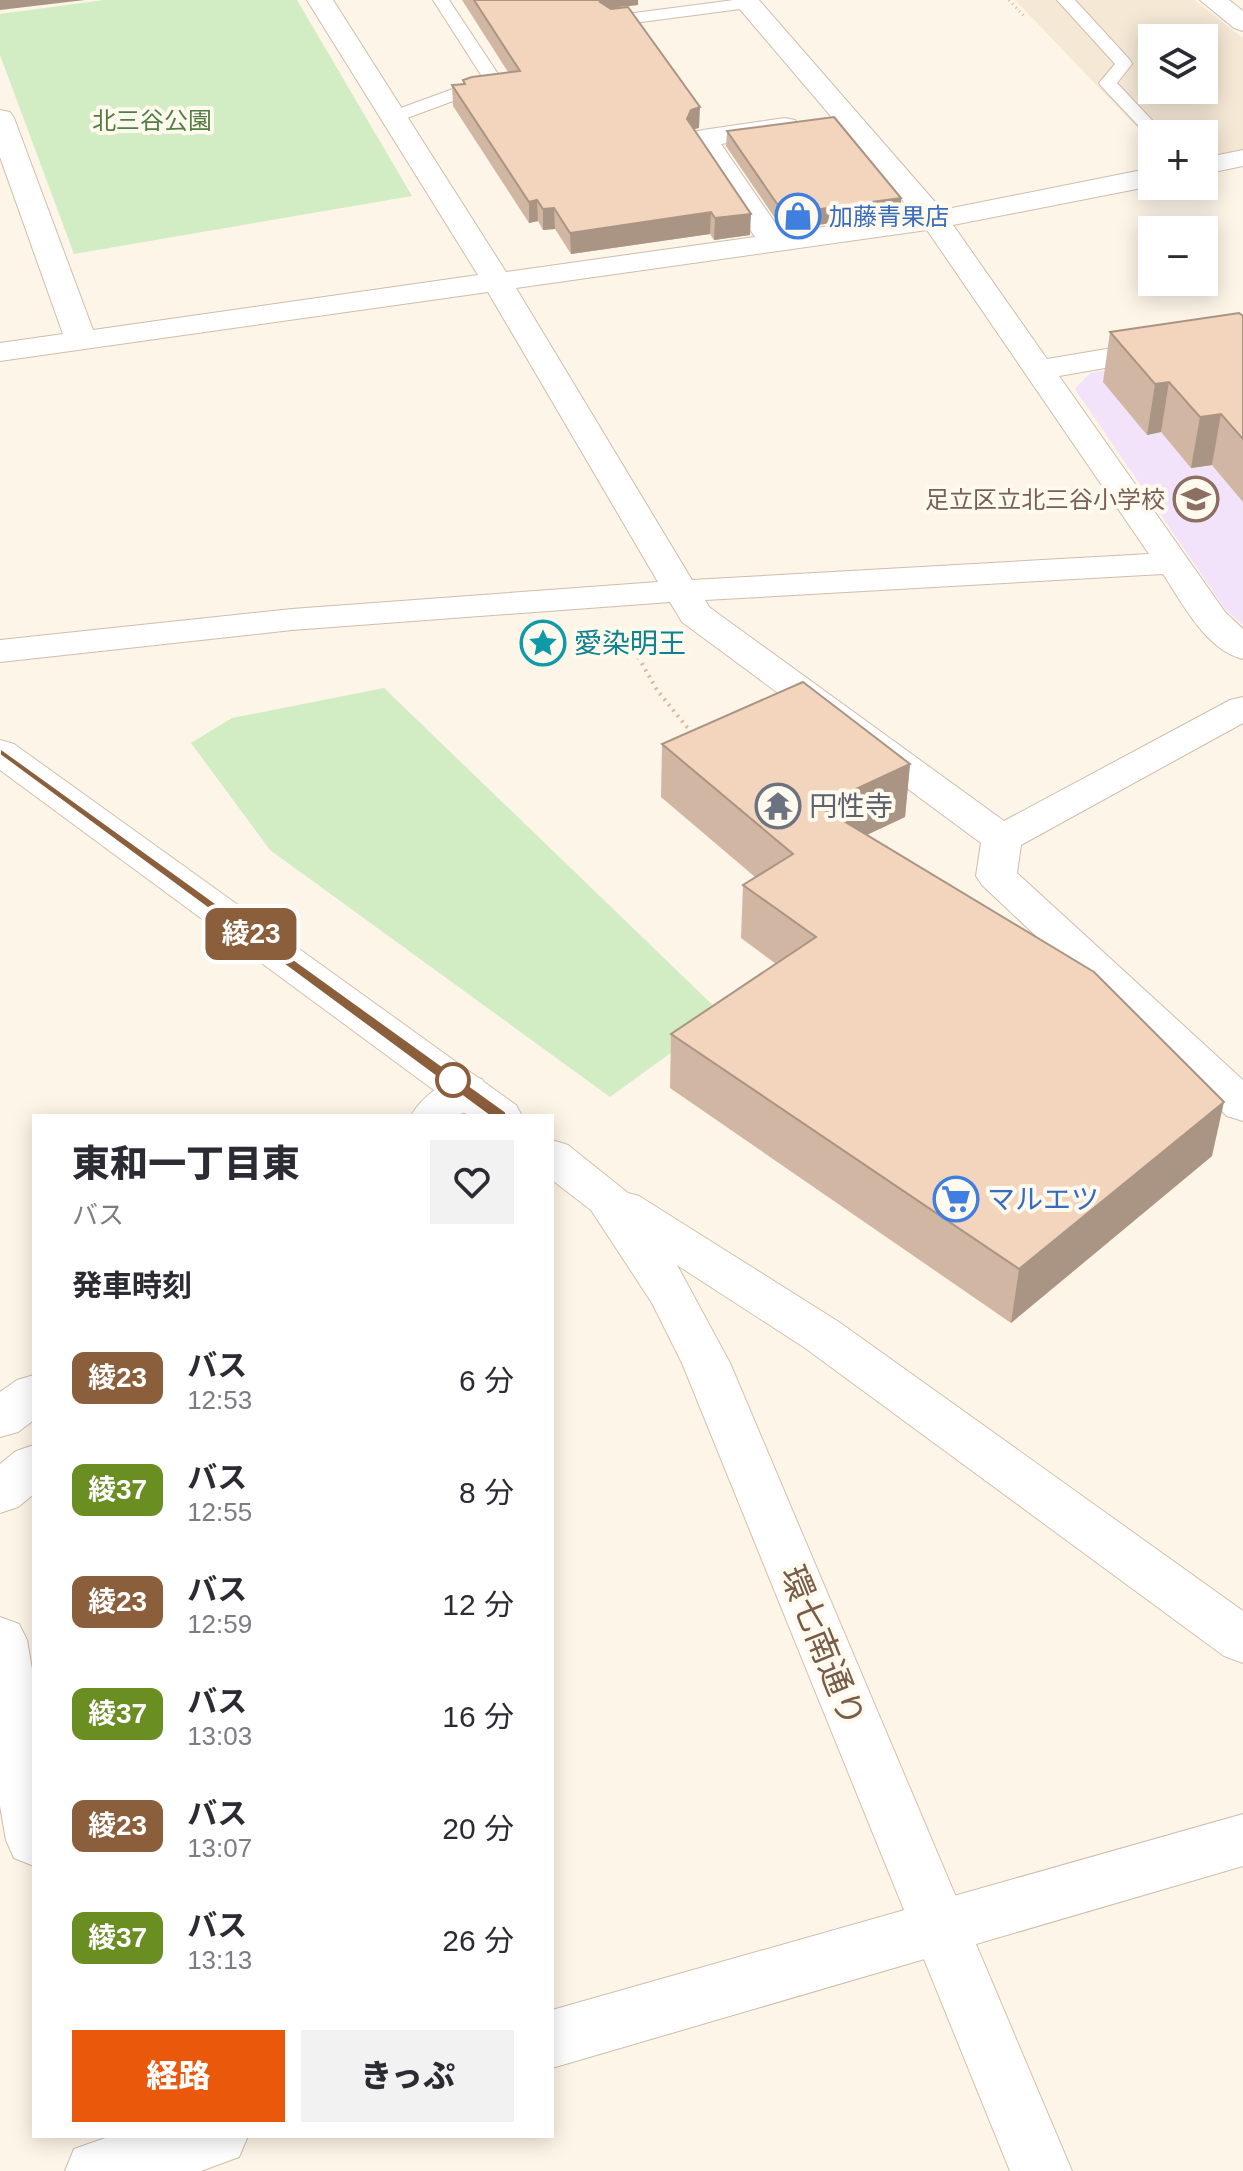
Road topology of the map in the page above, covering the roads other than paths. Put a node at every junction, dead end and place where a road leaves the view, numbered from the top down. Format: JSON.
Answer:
{"nodes":[{"id":1,"x":320,"y":0,"type":"edge"},
{"id":2,"x":441,"y":0,"type":"edge"},
{"id":3,"x":1065,"y":0,"type":"edge"},
{"id":4,"x":1213,"y":0,"type":"edge"},
{"id":5,"x":746,"y":2,"type":"edge"},
{"id":6,"x":611,"y":21,"type":"edge"},
{"id":7,"x":1243,"y":23,"type":"edge"},
{"id":8,"x":393,"y":117,"type":"junction"},
{"id":9,"x":846,"y":117,"type":"junction"},
{"id":10,"x":0,"y":118,"type":"edge"},
{"id":11,"x":1143,"y":120,"type":"edge"},
{"id":12,"x":1243,"y":158,"type":"edge"},
{"id":13,"x":1218,"y":163,"type":"edge"},
{"id":14,"x":1138,"y":180,"type":"edge"},
{"id":15,"x":935,"y":220,"type":"junction"},
{"id":16,"x":774,"y":243,"type":"junction"},
{"id":17,"x":498,"y":283,"type":"junction"},
{"id":18,"x":1243,"y":335,"type":"edge"},
{"id":19,"x":81,"y":340,"type":"junction"},
{"id":20,"x":0,"y":352,"type":"edge"},
{"id":21,"x":1041,"y":370,"type":"junction"},
{"id":22,"x":1172,"y":563,"type":"junction"},
{"id":23,"x":681,"y":592,"type":"junction"},
{"id":24,"x":1243,"y":648,"type":"edge"},
{"id":25,"x":0,"y":651,"type":"edge"},
{"id":26,"x":1243,"y":708,"type":"edge"},
{"id":27,"x":0,"y":752,"type":"edge"},
{"id":28,"x":1002,"y":839,"type":"junction"},
{"id":29,"x":450,"y":1103,"type":"edge"},
{"id":30,"x":1243,"y":1105,"type":"edge"},
{"id":31,"x":492,"y":1114,"type":"edge"},
{"id":32,"x":554,"y":1158,"type":"edge"},
{"id":33,"x":607,"y":1198,"type":"junction"},
{"id":34,"x":32,"y":1395,"type":"edge"},
{"id":35,"x":0,"y":1418,"type":"edge"},
{"id":36,"x":32,"y":1467,"type":"edge"},
{"id":37,"x":0,"y":1493,"type":"edge"},
{"id":38,"x":0,"y":1640,"type":"edge"},
{"id":39,"x":1243,"y":1640,"type":"edge"},
{"id":40,"x":32,"y":1828,"type":"edge"},
{"id":41,"x":1243,"y":1840,"type":"edge"},
{"id":42,"x":940,"y":1928,"type":"junction"},
{"id":43,"x":554,"y":2038,"type":"edge"},
{"id":44,"x":85,"y":2138,"type":"edge"},
{"id":45,"x":210,"y":2138,"type":"edge"},
{"id":46,"x":93,"y":2171,"type":"edge"},
{"id":47,"x":1041,"y":2171,"type":"edge"}],
"edges":[{"from":1,"to":8,"type":"street"},
{"from":2,"to":8,"type":"lane"},
{"from":3,"to":11,"type":"lane"},
{"from":4,"to":7,"type":"street"},
{"from":5,"to":6,"type":"lane"},
{"from":5,"to":9,"type":"street"},
{"from":8,"to":17,"type":"street"},
{"from":9,"to":15,"type":"street"},
{"from":9,"to":16,"type":"street"},
{"from":10,"to":19,"type":"street"},
{"from":12,"to":13,"type":"street"},
{"from":14,"to":15,"type":"street"},
{"from":15,"to":16,"type":"street"},
{"from":15,"to":21,"type":"street"},
{"from":16,"to":17,"type":"street"},
{"from":17,"to":19,"type":"street"},
{"from":17,"to":23,"type":"street"},
{"from":18,"to":21,"type":"street"},
{"from":19,"to":20,"type":"street"},
{"from":21,"to":22,"type":"street"},
{"from":22,"to":23,"type":"street"},
{"from":22,"to":24,"type":"street"},
{"from":23,"to":25,"type":"street"},
{"from":23,"to":28,"type":"street"},
{"from":26,"to":28,"type":"street"},
{"from":27,"to":29,"type":"street"},
{"from":28,"to":30,"type":"street"},
{"from":29,"to":31,"type":"street"},
{"from":32,"to":33,"type":"street","name":"環七南通り"},
{"from":33,"to":39,"type":"street"},
{"from":33,"to":42,"type":"street","name":"環七南通り"},
{"from":34,"to":35,"type":"street"},
{"from":36,"to":37,"type":"street"},
{"from":38,"to":40,"type":"street"},
{"from":41,"to":42,"type":"street"},
{"from":42,"to":43,"type":"street"},
{"from":42,"to":47,"type":"street","name":"環七南通り"},
{"from":44,"to":46,"type":"street"},
{"from":45,"to":46,"type":"street"}]}
